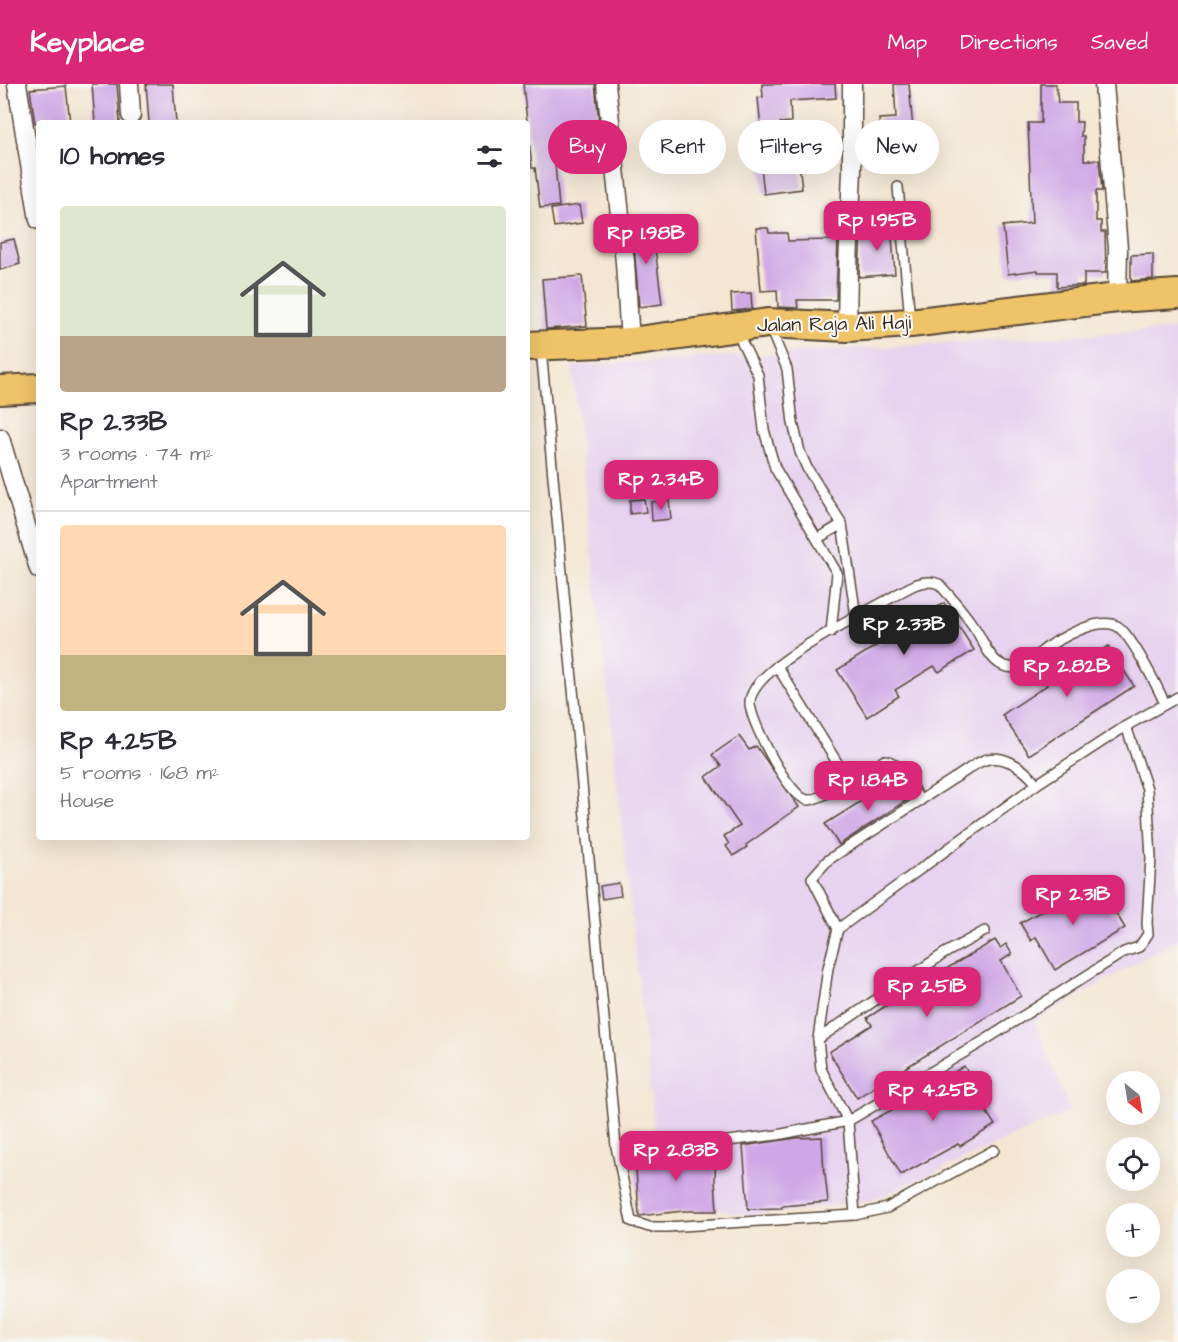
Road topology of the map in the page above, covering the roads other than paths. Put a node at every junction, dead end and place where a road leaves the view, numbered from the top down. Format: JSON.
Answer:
{"nodes":[{"id":1,"x":17,"y":84,"type":"edge"},
{"id":2,"x":129,"y":84,"type":"edge"},
{"id":3,"x":606,"y":84,"type":"edge"},
{"id":4,"x":852,"y":84,"type":"edge"},
{"id":5,"x":1104,"y":84,"type":"edge"},
{"id":6,"x":131,"y":116,"type":"dead end"},
{"id":7,"x":898,"y":187,"type":"dead end"},
{"id":8,"x":36,"y":201,"type":"edge"},
{"id":9,"x":1178,"y":294,"type":"edge"},
{"id":10,"x":1117,"y":298,"type":"junction"},
{"id":11,"x":910,"y":322,"type":"junction"},
{"id":12,"x":768,"y":323,"type":"junction"},
{"id":13,"x":734,"y":326,"type":"junction"},
{"id":14,"x":848,"y":327,"type":"junction"},
{"id":15,"x":630,"y":342,"type":"junction"},
{"id":16,"x":533,"y":345,"type":"edge"},
{"id":17,"x":36,"y":388,"type":"edge"},
{"id":18,"x":0,"y":390,"type":"edge"},
{"id":19,"x":0,"y":438,"type":"edge"},
{"id":20,"x":842,"y":524,"type":"junction"},
{"id":21,"x":817,"y":539,"type":"junction"},
{"id":22,"x":36,"y":559,"type":"edge"},
{"id":23,"x":856,"y":616,"type":"junction"},
{"id":24,"x":831,"y":632,"type":"junction"},
{"id":25,"x":777,"y":666,"type":"junction"},
{"id":26,"x":1178,"y":697,"type":"edge"},
{"id":27,"x":1166,"y":704,"type":"junction"},
{"id":28,"x":1126,"y":726,"type":"junction"},
{"id":29,"x":848,"y":780,"type":"junction"},
{"id":30,"x":1037,"y":784,"type":"junction"},
{"id":31,"x":920,"y":801,"type":"junction"},
{"id":32,"x":838,"y":929,"type":"junction"},
{"id":33,"x":985,"y":931,"type":"dead end"},
{"id":34,"x":818,"y":1039,"type":"junction"},
{"id":35,"x":848,"y":1121,"type":"junction"},
{"id":36,"x":616,"y":1146,"type":"junction"},
{"id":37,"x":994,"y":1150,"type":"dead end"},
{"id":38,"x":855,"y":1215,"type":"junction"}],
"edges":[{"from":1,"to":8,"type":"street"},
{"from":2,"to":6,"type":"street"},
{"from":3,"to":15,"type":"street"},
{"from":4,"to":14,"type":"street"},
{"from":5,"to":10,"type":"street"},
{"from":7,"to":11,"type":"lane"},
{"from":9,"to":10,"type":"main road","name":"Jalan Raja Ali Haji"},
{"from":10,"to":11,"type":"main road","name":"Jalan Raja Ali Haji"},
{"from":11,"to":14,"type":"main road","name":"Jalan Raja Ali Haji"},
{"from":12,"to":13,"type":"main road","name":"Jalan Raja Ali Haji"},
{"from":12,"to":14,"type":"main road","name":"Jalan Raja Ali Haji"},
{"from":12,"to":20,"type":"lane"},
{"from":13,"to":15,"type":"main road","name":"Jalan Raja Ali Haji"},
{"from":13,"to":21,"type":"lane"},
{"from":15,"to":16,"type":"main road","name":"Jalan Raja Ali Haji"},
{"from":16,"to":36,"type":"lane"},
{"from":17,"to":18,"type":"main road"},
{"from":19,"to":22,"type":"street"},
{"from":20,"to":21,"type":"lane"},
{"from":20,"to":23,"type":"lane"},
{"from":21,"to":24,"type":"lane"},
{"from":23,"to":24,"type":"lane"},
{"from":23,"to":27,"type":"lane"},
{"from":24,"to":25,"type":"lane"},
{"from":25,"to":29,"type":"lane"},
{"from":25,"to":29,"type":"lane"},
{"from":26,"to":27,"type":"lane"},
{"from":27,"to":28,"type":"lane"},
{"from":28,"to":30,"type":"lane"},
{"from":28,"to":35,"type":"lane"},
{"from":29,"to":31,"type":"lane"},
{"from":30,"to":31,"type":"lane"},
{"from":30,"to":32,"type":"lane"},
{"from":31,"to":32,"type":"lane"},
{"from":32,"to":34,"type":"lane"},
{"from":33,"to":34,"type":"lane"},
{"from":34,"to":35,"type":"lane"},
{"from":35,"to":36,"type":"lane"},
{"from":35,"to":38,"type":"lane"},
{"from":36,"to":38,"type":"lane"},
{"from":37,"to":38,"type":"lane"}]}
